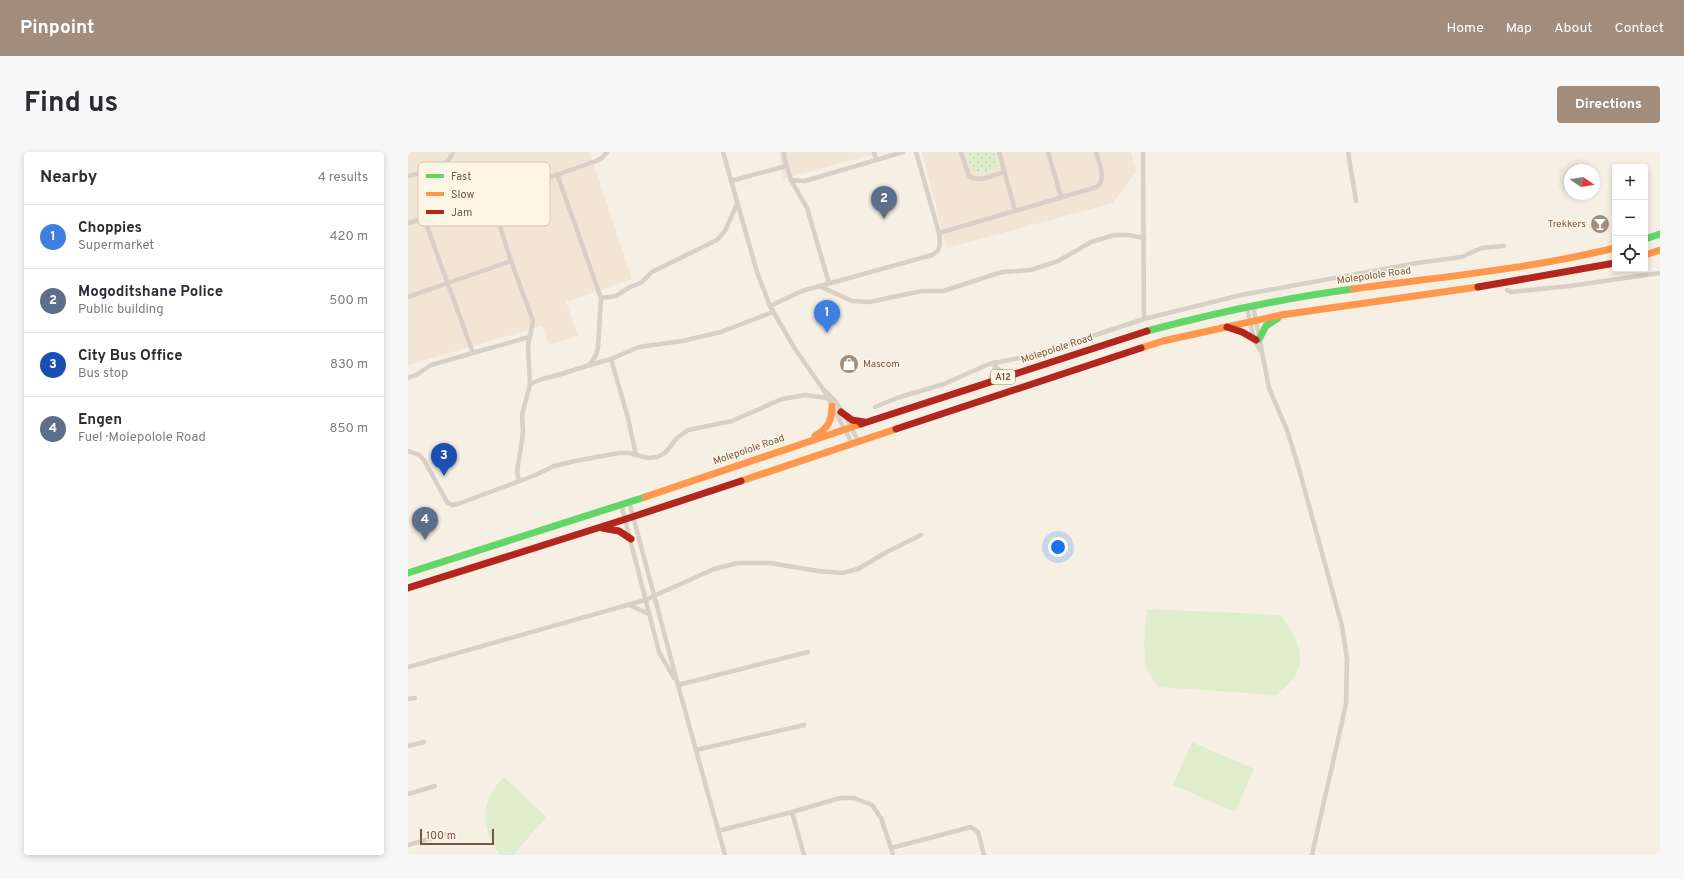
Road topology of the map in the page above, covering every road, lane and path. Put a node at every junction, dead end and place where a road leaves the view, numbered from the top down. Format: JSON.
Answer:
{"nodes":[{"id":1,"x":453,"y":152,"type":"edge"},
{"id":2,"x":607,"y":152,"type":"edge"},
{"id":3,"x":723,"y":152,"type":"edge"},
{"id":4,"x":784,"y":152,"type":"edge"},
{"id":5,"x":874,"y":152,"type":"edge"},
{"id":6,"x":903,"y":152,"type":"edge"},
{"id":7,"x":916,"y":152,"type":"edge"},
{"id":8,"x":961,"y":152,"type":"edge"},
{"id":9,"x":999,"y":152,"type":"edge"},
{"id":10,"x":1048,"y":152,"type":"edge"},
{"id":11,"x":1096,"y":152,"type":"edge"},
{"id":12,"x":1143,"y":152,"type":"edge"},
{"id":13,"x":1348,"y":152,"type":"edge"},
{"id":14,"x":876,"y":160,"type":"junction"},
{"id":15,"x":446,"y":162,"type":"edge"},
{"id":16,"x":786,"y":166,"type":"junction"},
{"id":17,"x":1004,"y":172,"type":"junction"},
{"id":18,"x":418,"y":173,"type":"edge"},
{"id":19,"x":557,"y":174,"type":"junction"},
{"id":20,"x":408,"y":176,"type":"edge"},
{"id":21,"x":550,"y":177,"type":"edge"},
{"id":22,"x":791,"y":180,"type":"junction"},
{"id":23,"x":731,"y":182,"type":"junction"},
{"id":24,"x":1061,"y":197,"type":"junction"},
{"id":25,"x":1356,"y":201,"type":"dead end"},
{"id":26,"x":737,"y":204,"type":"junction"},
{"id":27,"x":1015,"y":210,"type":"junction"},
{"id":28,"x":418,"y":220,"type":"edge"},
{"id":29,"x":408,"y":223,"type":"edge"},
{"id":30,"x":427,"y":226,"type":"edge"},
{"id":31,"x":500,"y":226,"type":"edge"},
{"id":32,"x":939,"y":233,"type":"junction"},
{"id":33,"x":1660,"y":234,"type":"edge"},
{"id":34,"x":1144,"y":238,"type":"junction"},
{"id":35,"x":1648,"y":238,"type":"edge"},
{"id":36,"x":1504,"y":246,"type":"dead end"},
{"id":37,"x":1612,"y":249,"type":"edge"},
{"id":38,"x":1660,"y":250,"type":"edge"},
{"id":39,"x":1648,"y":254,"type":"edge"},
{"id":40,"x":511,"y":261,"type":"junction"},
{"id":41,"x":1612,"y":264,"type":"edge"},
{"id":42,"x":1660,"y":273,"type":"edge"},
{"id":43,"x":829,"y":283,"type":"junction"},
{"id":44,"x":447,"y":284,"type":"junction"},
{"id":45,"x":819,"y":286,"type":"junction"},
{"id":46,"x":1507,"y":290,"type":"dead end"},
{"id":47,"x":408,"y":297,"type":"edge"},
{"id":48,"x":601,"y":298,"type":"junction"},
{"id":49,"x":770,"y":306,"type":"junction"},
{"id":50,"x":1250,"y":306,"type":"junction"},
{"id":51,"x":773,"y":312,"type":"junction"},
{"id":52,"x":1281,"y":315,"type":"junction"},
{"id":53,"x":1144,"y":319,"type":"junction"},
{"id":54,"x":1253,"y":321,"type":"junction"},
{"id":55,"x":1225,"y":327,"type":"junction"},
{"id":56,"x":530,"y":337,"type":"junction"},
{"id":57,"x":1257,"y":340,"type":"junction"},
{"id":58,"x":473,"y":353,"type":"junction"},
{"id":59,"x":611,"y":359,"type":"junction"},
{"id":60,"x":590,"y":365,"type":"junction"},
{"id":61,"x":995,"y":365,"type":"junction"},
{"id":62,"x":1009,"y":376,"type":"junction"},
{"id":63,"x":408,"y":378,"type":"edge"},
{"id":64,"x":989,"y":382,"type":"junction"},
{"id":65,"x":530,"y":384,"type":"junction"},
{"id":66,"x":823,"y":389,"type":"junction"},
{"id":67,"x":827,"y":398,"type":"junction"},
{"id":68,"x":832,"y":406,"type":"junction"},
{"id":69,"x":875,"y":407,"type":"dead end"},
{"id":70,"x":841,"y":412,"type":"junction"},
{"id":71,"x":869,"y":422,"type":"junction"},
{"id":72,"x":849,"y":429,"type":"junction"},
{"id":73,"x":806,"y":442,"type":"junction"},
{"id":74,"x":855,"y":442,"type":"junction"},
{"id":75,"x":408,"y":451,"type":"edge"},
{"id":76,"x":636,"y":455,"type":"junction"},
{"id":77,"x":519,"y":481,"type":"junction"},
{"id":78,"x":629,"y":501,"type":"junction"},
{"id":79,"x":622,"y":504,"type":"junction"},
{"id":80,"x":633,"y":516,"type":"junction"},
{"id":81,"x":626,"y":519,"type":"junction"},
{"id":82,"x":599,"y":527,"type":"junction"},
{"id":83,"x":922,"y":535,"type":"dead end"},
{"id":84,"x":631,"y":539,"type":"junction"},
{"id":85,"x":641,"y":545,"type":"junction"},
{"id":86,"x":633,"y":548,"type":"junction"},
{"id":87,"x":408,"y":569,"type":"edge"},
{"id":88,"x":417,"y":571,"type":"junction"},
{"id":89,"x":408,"y":573,"type":"edge"},
{"id":90,"x":408,"y":588,"type":"edge"},
{"id":91,"x":654,"y":596,"type":"junction"},
{"id":92,"x":645,"y":600,"type":"junction"},
{"id":93,"x":628,"y":604,"type":"junction"},
{"id":94,"x":649,"y":614,"type":"junction"},
{"id":95,"x":808,"y":652,"type":"dead end"},
{"id":96,"x":408,"y":667,"type":"edge"},
{"id":97,"x":678,"y":685,"type":"junction"},
{"id":98,"x":415,"y":698,"type":"dead end"},
{"id":99,"x":408,"y":699,"type":"edge"},
{"id":100,"x":804,"y":725,"type":"dead end"},
{"id":101,"x":424,"y":742,"type":"dead end"},
{"id":102,"x":408,"y":746,"type":"edge"},
{"id":103,"x":696,"y":750,"type":"junction"},
{"id":104,"x":435,"y":786,"type":"dead end"},
{"id":105,"x":408,"y":794,"type":"edge"},
{"id":106,"x":792,"y":812,"type":"junction"},
{"id":107,"x":718,"y":831,"type":"junction"},
{"id":108,"x":446,"y":834,"type":"dead end"},
{"id":109,"x":408,"y":845,"type":"edge"},
{"id":110,"x":891,"y":848,"type":"junction"},
{"id":111,"x":725,"y":855,"type":"edge"},
{"id":112,"x":804,"y":855,"type":"edge"},
{"id":113,"x":893,"y":855,"type":"edge"},
{"id":114,"x":984,"y":855,"type":"edge"},
{"id":115,"x":1312,"y":855,"type":"edge"}],
"edges":[{"from":1,"to":15,"type":"street"},
{"from":2,"to":19,"type":"street"},
{"from":3,"to":23,"type":"street"},
{"from":4,"to":16,"type":"street"},
{"from":5,"to":14,"type":"street"},
{"from":6,"to":14,"type":"street"},
{"from":7,"to":32,"type":"street"},
{"from":8,"to":17,"type":"street"},
{"from":9,"to":17,"type":"street"},
{"from":10,"to":24,"type":"street"},
{"from":11,"to":24,"type":"street"},
{"from":12,"to":34,"type":"street"},
{"from":13,"to":25,"type":"street"},
{"from":14,"to":22,"type":"street"},
{"from":16,"to":22,"type":"street"},
{"from":16,"to":23,"type":"street"},
{"from":17,"to":27,"type":"street"},
{"from":18,"to":20,"type":"street"},
{"from":19,"to":21,"type":"street"},
{"from":19,"to":48,"type":"street"},
{"from":22,"to":43,"type":"street"},
{"from":23,"to":26,"type":"street"},
{"from":24,"to":27,"type":"street"},
{"from":26,"to":48,"type":"street"},
{"from":26,"to":49,"type":"street"},
{"from":27,"to":32,"type":"street"},
{"from":28,"to":29,"type":"street"},
{"from":30,"to":44,"type":"street"},
{"from":31,"to":40,"type":"street"},
{"from":32,"to":43,"type":"street"},
{"from":33,"to":35,"type":"main road"},
{"from":34,"to":45,"type":"street"},
{"from":34,"to":53,"type":"street"},
{"from":36,"to":53,"type":"street"},
{"from":37,"to":50,"type":"main road","name":"Molepolole Road","number":"A12"},
{"from":38,"to":39,"type":"main road"},
{"from":40,"to":44,"type":"street"},
{"from":40,"to":56,"type":"street"},
{"from":41,"to":52,"type":"main road","number":"A12"},
{"from":42,"to":46,"type":"street"},
{"from":43,"to":45,"type":"street"},
{"from":44,"to":47,"type":"street"},
{"from":44,"to":58,"type":"street"},
{"from":45,"to":49,"type":"street"},
{"from":48,"to":60,"type":"street"},
{"from":49,"to":51,"type":"street"},
{"from":50,"to":54,"type":"street"},
{"from":50,"to":62,"type":"main road","name":"Molepolole Road","number":"A12"},
{"from":51,"to":59,"type":"street"},
{"from":51,"to":66,"type":"street"},
{"from":52,"to":54,"type":"main road","number":"A12"},
{"from":52,"to":57,"type":"main road"},
{"from":53,"to":61,"type":"street"},
{"from":54,"to":55,"type":"main road","number":"A12"},
{"from":54,"to":57,"type":"street"},
{"from":55,"to":57,"type":"main road"},
{"from":55,"to":74,"type":"main road","number":"A12"},
{"from":56,"to":58,"type":"street"},
{"from":56,"to":65,"type":"street"},
{"from":57,"to":115,"type":"street"},
{"from":58,"to":63,"type":"street"},
{"from":59,"to":60,"type":"street"},
{"from":59,"to":76,"type":"street"},
{"from":60,"to":65,"type":"street"},
{"from":61,"to":62,"type":"street"},
{"from":61,"to":64,"type":"street"},
{"from":61,"to":69,"type":"street"},
{"from":62,"to":64,"type":"main road","name":"Molepolole Road","number":"A12"},
{"from":64,"to":71,"type":"main road","name":"Molepolole Road","number":"A12"},
{"from":65,"to":77,"type":"street"},
{"from":66,"to":67,"type":"street"},
{"from":66,"to":70,"type":"street"},
{"from":67,"to":68,"type":"street"},
{"from":67,"to":76,"type":"street"},
{"from":68,"to":72,"type":"street"},
{"from":68,"to":73,"type":"main road"},
{"from":70,"to":71,"type":"main road"},
{"from":70,"to":72,"type":"street"},
{"from":71,"to":72,"type":"main road","name":"Molepolole Road","number":"A12"},
{"from":72,"to":73,"type":"main road","name":"Molepolole Road","number":"A12"},
{"from":72,"to":74,"type":"street"},
{"from":73,"to":78,"type":"main road","name":"Molepolole Road","number":"A12"},
{"from":74,"to":80,"type":"main road","number":"A12"},
{"from":75,"to":77,"type":"street"},
{"from":76,"to":77,"type":"street"},
{"from":78,"to":79,"type":"main road","name":"Molepolole Road","number":"A12"},
{"from":78,"to":80,"type":"street"},
{"from":79,"to":81,"type":"street"},
{"from":79,"to":88,"type":"main road","name":"Molepolole Road","number":"A12"},
{"from":80,"to":81,"type":"main road","number":"A12"},
{"from":80,"to":85,"type":"street"},
{"from":81,"to":82,"type":"main road","number":"A12"},
{"from":81,"to":84,"type":"street"},
{"from":82,"to":84,"type":"main road"},
{"from":82,"to":90,"type":"main road","number":"A12"},
{"from":83,"to":91,"type":"street"},
{"from":84,"to":86,"type":"street"},
{"from":85,"to":86,"type":"street"},
{"from":85,"to":91,"type":"street"},
{"from":86,"to":92,"type":"street"},
{"from":87,"to":88,"type":"main road"},
{"from":88,"to":89,"type":"main road","name":"Molepolole Road","number":"A12"},
{"from":91,"to":92,"type":"street"},
{"from":91,"to":97,"type":"street"},
{"from":92,"to":93,"type":"street"},
{"from":92,"to":94,"type":"street"},
{"from":93,"to":94,"type":"street"},
{"from":93,"to":96,"type":"street"},
{"from":94,"to":97,"type":"street"},
{"from":95,"to":97,"type":"street"},
{"from":97,"to":103,"type":"street"},
{"from":98,"to":99,"type":"street"},
{"from":100,"to":103,"type":"street"},
{"from":101,"to":102,"type":"street"},
{"from":103,"to":107,"type":"street"},
{"from":104,"to":105,"type":"street"},
{"from":106,"to":107,"type":"street"},
{"from":106,"to":110,"type":"street"},
{"from":106,"to":112,"type":"street"},
{"from":107,"to":111,"type":"street"},
{"from":108,"to":109,"type":"street"},
{"from":110,"to":113,"type":"street"},
{"from":110,"to":114,"type":"street"}]}
